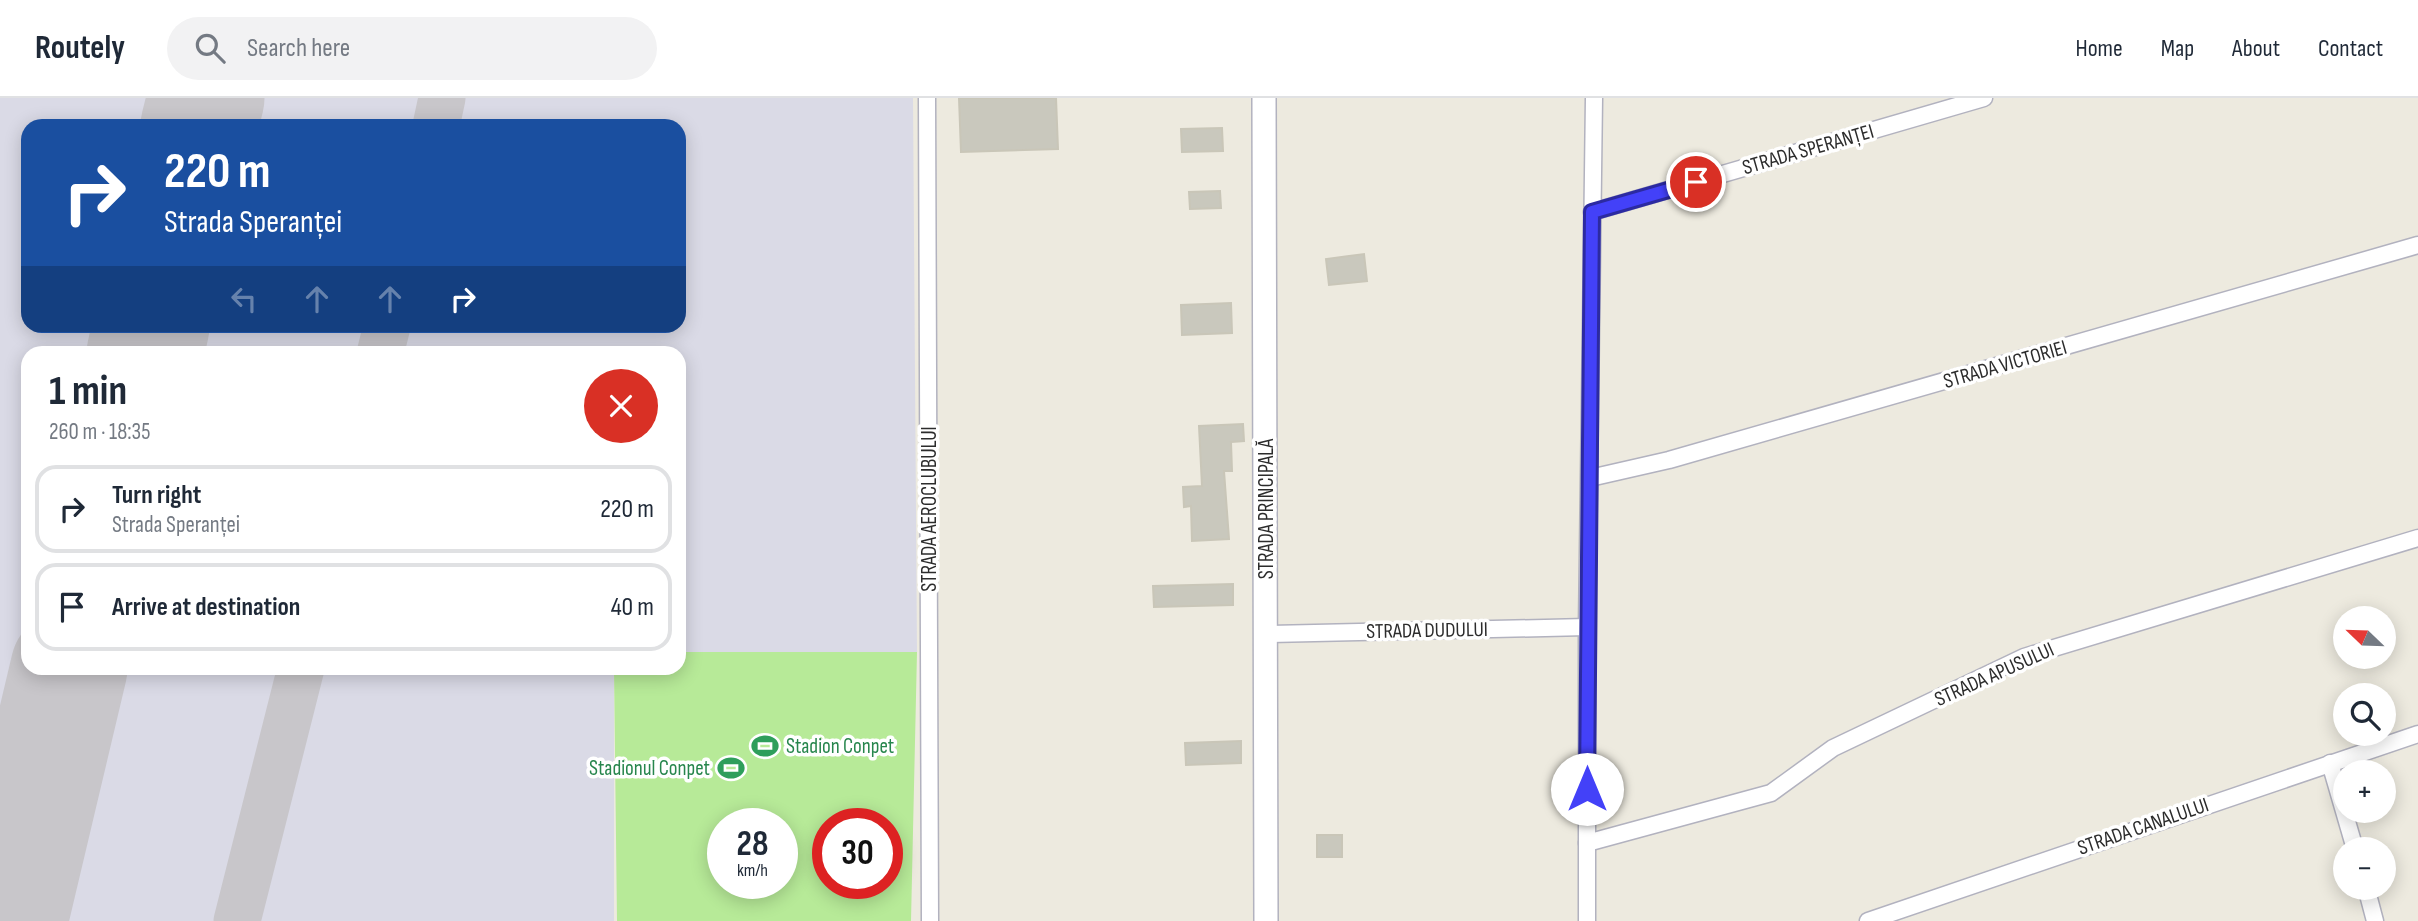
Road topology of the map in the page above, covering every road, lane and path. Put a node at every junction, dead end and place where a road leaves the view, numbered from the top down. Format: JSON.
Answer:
{"nodes":[{"id":1,"x":927,"y":98,"type":"edge"},
{"id":2,"x":1264,"y":98,"type":"edge"},
{"id":3,"x":1594,"y":98,"type":"edge"},
{"id":4,"x":1984,"y":98,"type":"edge"},
{"id":5,"x":1592,"y":212,"type":"junction"},
{"id":6,"x":2418,"y":245,"type":"edge"},
{"id":7,"x":1590,"y":478,"type":"junction"},
{"id":8,"x":2418,"y":538,"type":"edge"},
{"id":9,"x":1587,"y":626,"type":"junction"},
{"id":10,"x":1266,"y":634,"type":"junction"},
{"id":11,"x":2418,"y":734,"type":"edge"},
{"id":12,"x":2330,"y":763,"type":"junction"},
{"id":13,"x":2352,"y":837,"type":"edge"},
{"id":14,"x":1587,"y":843,"type":"junction"},
{"id":15,"x":2369,"y":900,"type":"edge"},
{"id":16,"x":930,"y":921,"type":"edge"},
{"id":17,"x":1266,"y":921,"type":"edge"},
{"id":18,"x":1587,"y":921,"type":"edge"},
{"id":19,"x":1868,"y":921,"type":"edge"},
{"id":20,"x":2375,"y":921,"type":"edge"}],
"edges":[{"from":1,"to":16,"type":"street","name":"STRADA AEROCLUBULUI"},
{"from":2,"to":10,"type":"main road","name":"STRADA PRINCIPALĂ"},
{"from":3,"to":5,"type":"street"},
{"from":4,"to":5,"type":"street","name":"STRADA SPERANȚEI"},
{"from":5,"to":7,"type":"street"},
{"from":6,"to":7,"type":"street","name":"STRADA VICTORIEI"},
{"from":7,"to":9,"type":"street"},
{"from":8,"to":14,"type":"street","name":"STRADA APUSULUI"},
{"from":9,"to":10,"type":"street","name":"STRADA DUDULUI"},
{"from":9,"to":14,"type":"street"},
{"from":10,"to":17,"type":"main road","name":"STRADA PRINCIPALĂ"},
{"from":11,"to":12,"type":"street","name":"STRADA CANALULUI"},
{"from":12,"to":13,"type":"street"},
{"from":12,"to":19,"type":"street","name":"STRADA CANALULUI"},
{"from":14,"to":18,"type":"street"},
{"from":15,"to":20,"type":"street"}]}
